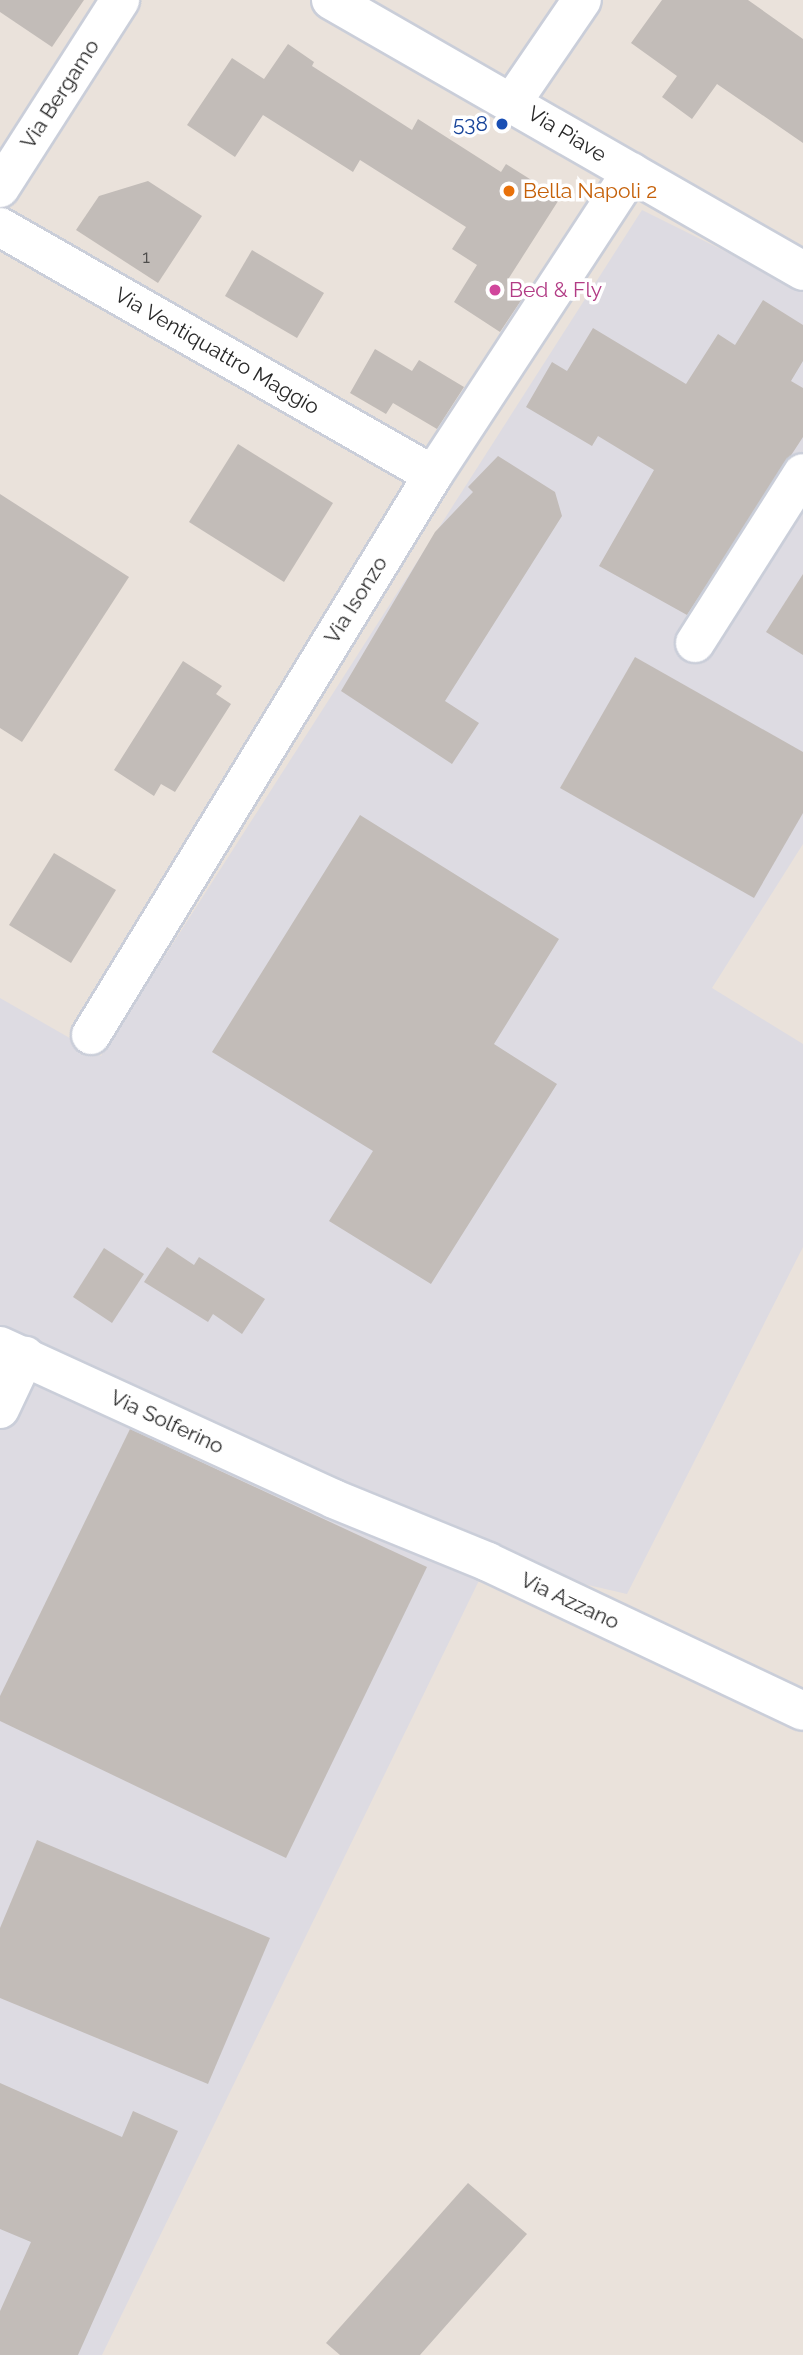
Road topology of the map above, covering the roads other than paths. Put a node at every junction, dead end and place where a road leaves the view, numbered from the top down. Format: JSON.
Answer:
{"nodes":[{"id":1,"x":120,"y":0,"type":"edge"},
{"id":2,"x":331,"y":0,"type":"edge"},
{"id":3,"x":582,"y":0,"type":"edge"},
{"id":4,"x":513,"y":101,"type":"junction"},
{"id":5,"x":631,"y":173,"type":"junction"},
{"id":6,"x":0,"y":188,"type":"edge"},
{"id":7,"x":0,"y":227,"type":"edge"},
{"id":8,"x":802,"y":270,"type":"edge"},
{"id":9,"x":803,"y":473,"type":"edge"},
{"id":10,"x":433,"y":475,"type":"junction"},
{"id":11,"x":695,"y":643,"type":"dead end"},
{"id":12,"x":91,"y":1035,"type":"dead end"},
{"id":13,"x":13,"y":1351,"type":"edge"},
{"id":14,"x":0,"y":1409,"type":"edge"},
{"id":15,"x":334,"y":1499,"type":"joint"},
{"id":16,"x":803,"y":1711,"type":"edge"}],
"edges":[{"from":1,"to":6,"type":"street","name":"Via Bergamo"},
{"from":2,"to":4,"type":"street","name":"Via Piave"},
{"from":3,"to":4,"type":"street"},
{"from":4,"to":5,"type":"street","name":"Via Piave"},
{"from":5,"to":8,"type":"street","name":"Via Piave"},
{"from":5,"to":10,"type":"street","name":"Via Isonzo"},
{"from":7,"to":10,"type":"street","name":"Via Ventiquattro Maggio"},
{"from":9,"to":11,"type":"street"},
{"from":10,"to":12,"type":"street","name":"Via Isonzo"},
{"from":13,"to":14,"type":"street"},
{"from":13,"to":15,"type":"street","name":"Via Solferino"},
{"from":15,"to":16,"type":"street","name":"Via Azzano"}]}
